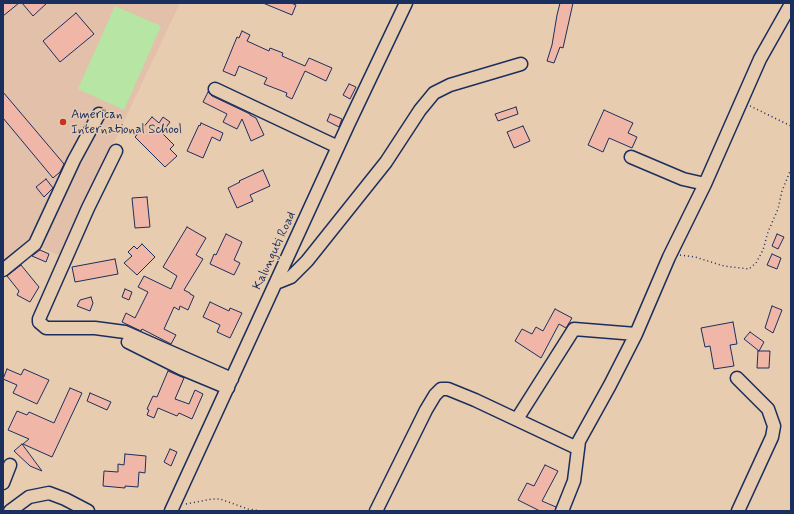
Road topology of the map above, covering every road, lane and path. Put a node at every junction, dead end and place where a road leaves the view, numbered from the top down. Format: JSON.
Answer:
{"nodes":[{"id":1,"x":791,"y":4,"type":"edge"},
{"id":2,"x":403,"y":5,"type":"edge"},
{"id":3,"x":521,"y":64,"type":"dead end"},
{"id":4,"x":216,"y":89,"type":"dead end"},
{"id":5,"x":741,"y":101,"type":"junction"},
{"id":6,"x":99,"y":114,"type":"dead end"},
{"id":7,"x":791,"y":126,"type":"edge"},
{"id":8,"x":338,"y":147,"type":"junction"},
{"id":9,"x":116,"y":151,"type":"dead end"},
{"id":10,"x":631,"y":157,"type":"dead end"},
{"id":11,"x":791,"y":169,"type":"edge"},
{"id":12,"x":705,"y":184,"type":"junction"},
{"id":13,"x":669,"y":257,"type":"junction"},
{"id":14,"x":3,"y":270,"type":"edge"},
{"id":15,"x":276,"y":283,"type":"junction"},
{"id":16,"x":636,"y":334,"type":"junction"},
{"id":17,"x":737,"y":378,"type":"dead end"},
{"id":18,"x":230,"y":383,"type":"junction"},
{"id":19,"x":517,"y":420,"type":"junction"},
{"id":20,"x":577,"y":448,"type":"junction"},
{"id":21,"x":10,"y":465,"type":"dead end"},
{"id":22,"x":3,"y":483,"type":"edge"},
{"id":23,"x":173,"y":508,"type":"edge"},
{"id":24,"x":10,"y":511,"type":"edge"},
{"id":25,"x":88,"y":511,"type":"edge"},
{"id":26,"x":260,"y":511,"type":"edge"},
{"id":27,"x":376,"y":511,"type":"edge"},
{"id":28,"x":562,"y":511,"type":"edge"},
{"id":29,"x":738,"y":511,"type":"edge"}],
"edges":[{"from":1,"to":5,"type":"street"},
{"from":2,"to":8,"type":"street","name":"Kalunguti Road"},
{"from":3,"to":15,"type":"street"},
{"from":4,"to":8,"type":"street"},
{"from":5,"to":7,"type":"path"},
{"from":5,"to":12,"type":"street"},
{"from":6,"to":14,"type":"street"},
{"from":8,"to":15,"type":"street","name":"Kalunguti Road"},
{"from":9,"to":18,"type":"street"},
{"from":10,"to":12,"type":"street"},
{"from":11,"to":13,"type":"path"},
{"from":12,"to":13,"type":"street"},
{"from":13,"to":16,"type":"street"},
{"from":15,"to":18,"type":"street","name":"Kalunguti Road"},
{"from":16,"to":19,"type":"street"},
{"from":16,"to":20,"type":"street"},
{"from":17,"to":29,"type":"street"},
{"from":18,"to":23,"type":"street","name":"Kalunguti Road"},
{"from":19,"to":20,"type":"street"},
{"from":19,"to":27,"type":"street"},
{"from":20,"to":28,"type":"street"},
{"from":21,"to":22,"type":"street"},
{"from":23,"to":26,"type":"path"},
{"from":24,"to":25,"type":"street"}]}
